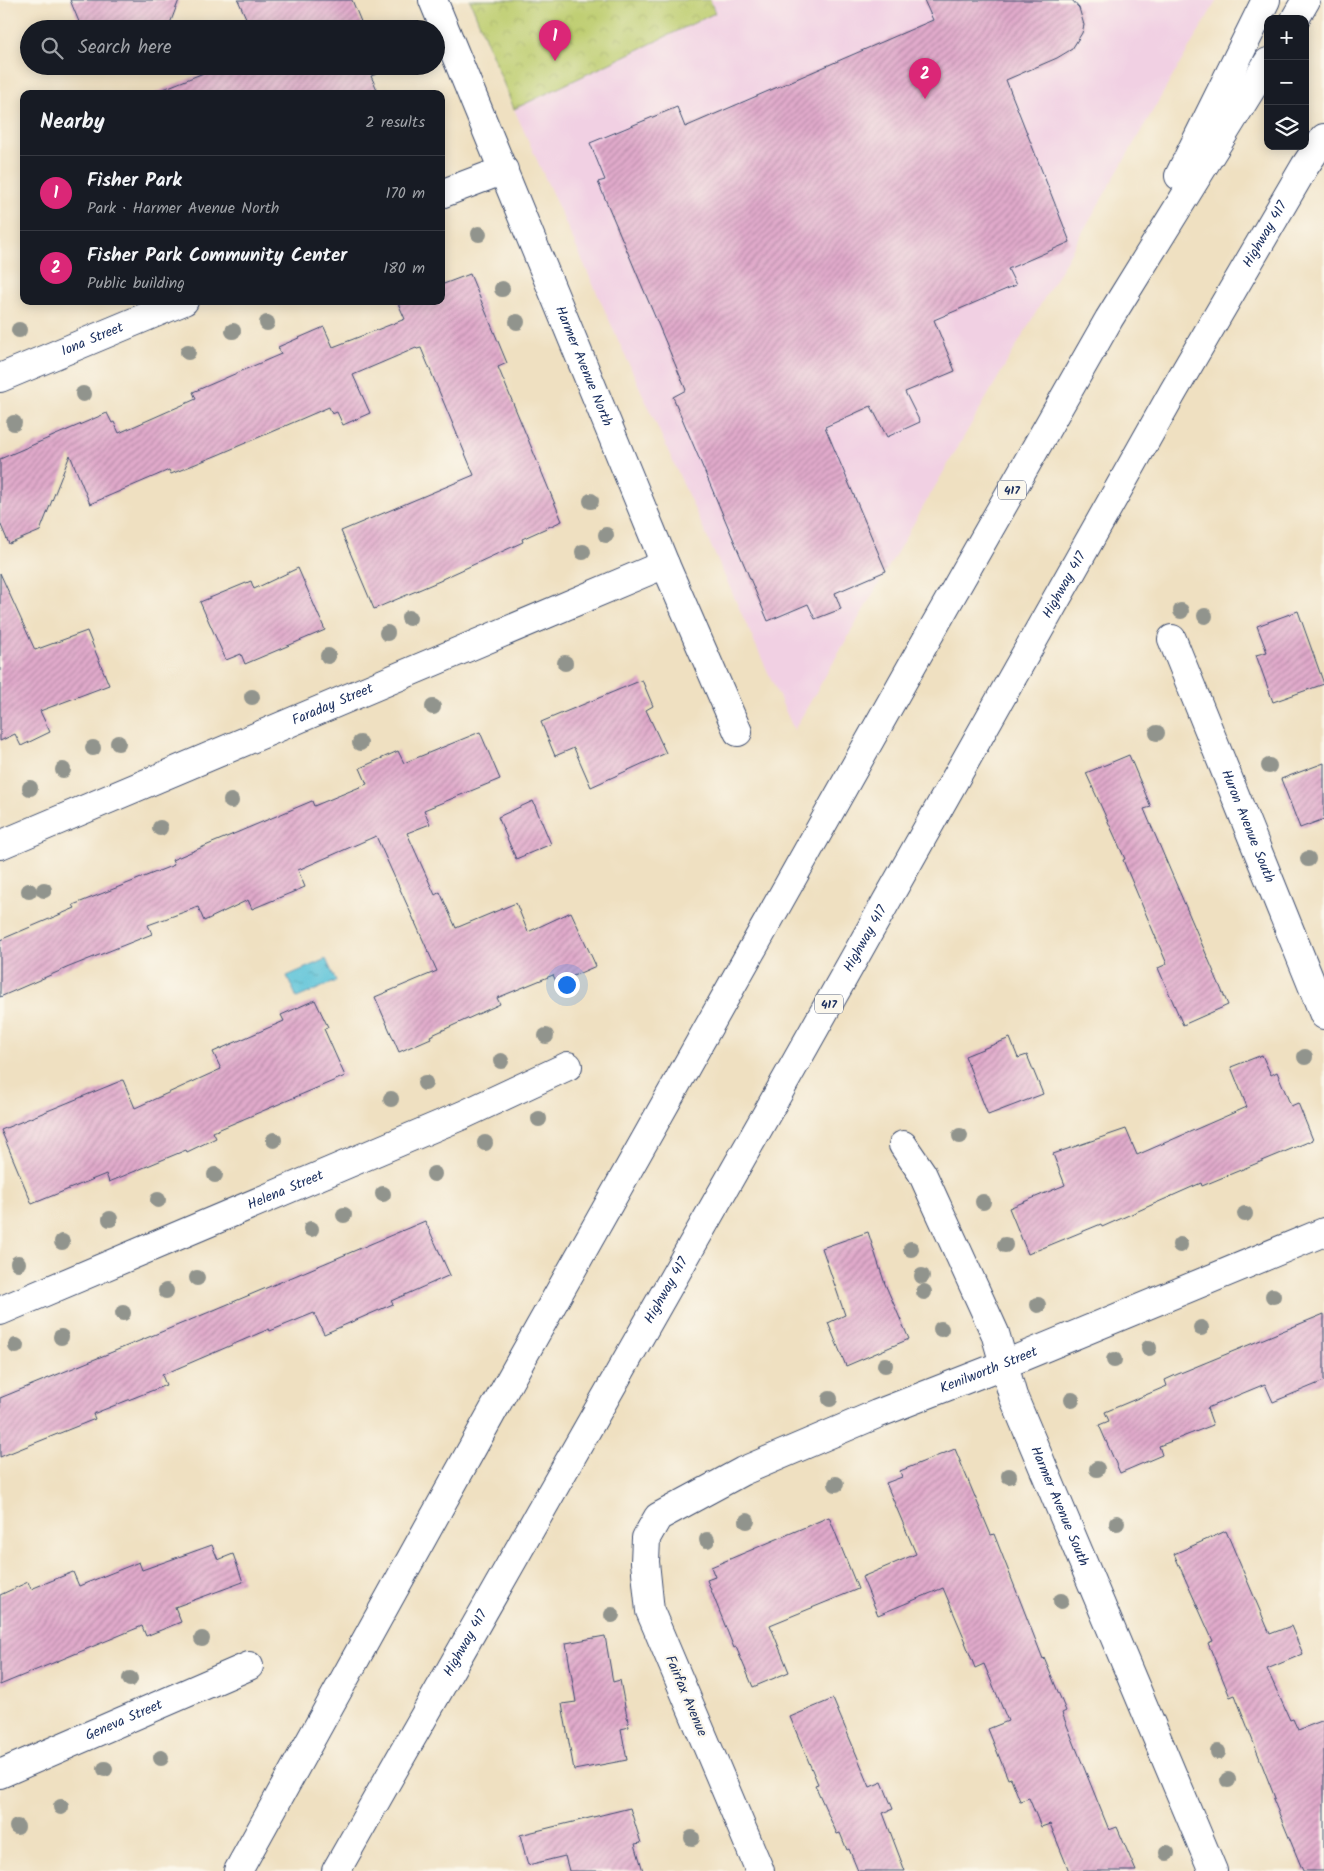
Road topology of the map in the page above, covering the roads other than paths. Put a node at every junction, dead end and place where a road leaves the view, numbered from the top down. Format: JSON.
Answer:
{"nodes":[{"id":1,"x":433,"y":0,"type":"edge"},
{"id":2,"x":1266,"y":0,"type":"edge"},
{"id":3,"x":1306,"y":0,"type":"edge"},
{"id":4,"x":1297,"y":15,"type":"edge"},
{"id":5,"x":441,"y":20,"type":"edge"},
{"id":6,"x":445,"y":29,"type":"edge"},
{"id":7,"x":1264,"y":68,"type":"edge"},
{"id":8,"x":1324,"y":138,"type":"edge"},
{"id":9,"x":504,"y":170,"type":"junction"},
{"id":10,"x":445,"y":192,"type":"edge"},
{"id":11,"x":174,"y":305,"type":"edge"},
{"id":12,"x":1109,"y":319,"type":"junction"},
{"id":13,"x":0,"y":378,"type":"edge"},
{"id":14,"x":665,"y":564,"type":"junction"},
{"id":15,"x":1172,"y":639,"type":"dead end"},
{"id":16,"x":738,"y":732,"type":"dead end"},
{"id":17,"x":0,"y":845,"type":"edge"},
{"id":18,"x":1324,"y":1015,"type":"edge"},
{"id":19,"x":568,"y":1066,"type":"dead end"},
{"id":20,"x":903,"y":1145,"type":"dead end"},
{"id":21,"x":1324,"y":1232,"type":"edge"},
{"id":22,"x":0,"y":1311,"type":"edge"},
{"id":23,"x":1005,"y":1364,"type":"junction"},
{"id":24,"x":658,"y":1517,"type":"joint"},
{"id":25,"x":249,"y":1666,"type":"dead end"},
{"id":26,"x":0,"y":1774,"type":"edge"},
{"id":27,"x":238,"y":1871,"type":"edge"},
{"id":28,"x":336,"y":1871,"type":"edge"},
{"id":29,"x":760,"y":1871,"type":"edge"},
{"id":30,"x":1213,"y":1871,"type":"edge"}],
"edges":[{"from":1,"to":5,"type":"main road","name":"Harmer Avenue North"},
{"from":2,"to":12,"type":"main road"},
{"from":3,"to":4,"type":"main road"},
{"from":6,"to":9,"type":"main road","name":"Harmer Avenue North"},
{"from":7,"to":12,"type":"main road","number":"417"},
{"from":8,"to":28,"type":"main road","name":"Highway 417","number":"417"},
{"from":9,"to":10,"type":"main road"},
{"from":9,"to":14,"type":"main road","name":"Harmer Avenue North"},
{"from":11,"to":13,"type":"main road","name":"Iona Street"},
{"from":12,"to":27,"type":"main road","number":"417"},
{"from":14,"to":16,"type":"main road","name":"Harmer Avenue North"},
{"from":14,"to":17,"type":"main road","name":"Faraday Street"},
{"from":15,"to":18,"type":"main road","name":"Huron Avenue South"},
{"from":19,"to":22,"type":"main road","name":"Helena Street"},
{"from":20,"to":23,"type":"main road","name":"Harmer Avenue South"},
{"from":21,"to":23,"type":"main road","name":"Kenilworth Street"},
{"from":23,"to":24,"type":"main road","name":"Kenilworth Street"},
{"from":23,"to":30,"type":"main road","name":"Harmer Avenue South"},
{"from":24,"to":29,"type":"main road","name":"Fairfax Avenue"},
{"from":25,"to":26,"type":"main road","name":"Geneva Street"}]}
